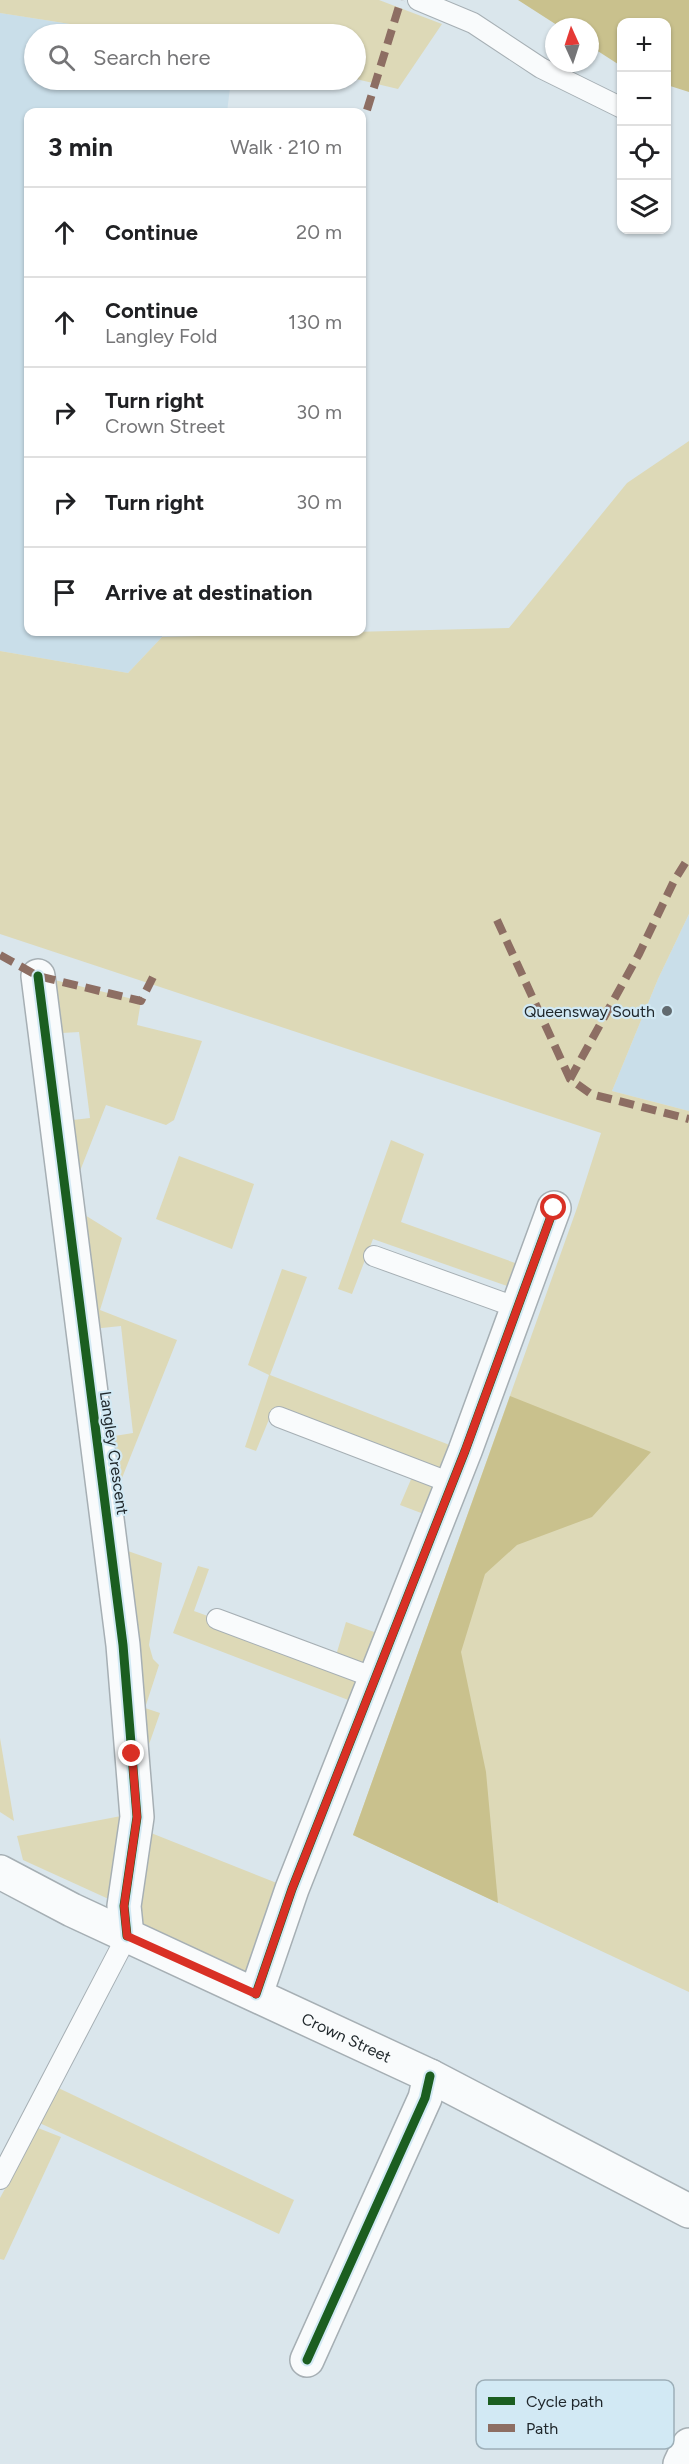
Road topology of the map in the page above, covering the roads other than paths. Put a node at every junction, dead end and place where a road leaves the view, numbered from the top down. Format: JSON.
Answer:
{"nodes":[{"id":1,"x":418,"y":0,"type":"edge"},
{"id":2,"x":617,"y":106,"type":"edge"},
{"id":3,"x":38,"y":976,"type":"dead end"},
{"id":4,"x":554,"y":1208,"type":"dead end"},
{"id":5,"x":374,"y":1256,"type":"dead end"},
{"id":6,"x":518,"y":1308,"type":"junction"},
{"id":7,"x":279,"y":1417,"type":"dead end"},
{"id":8,"x":451,"y":1483,"type":"junction"},
{"id":9,"x":217,"y":1619,"type":"dead end"},
{"id":10,"x":375,"y":1678,"type":"junction"},
{"id":11,"x":0,"y":1872,"type":"edge"},
{"id":12,"x":127,"y":1936,"type":"junction"},
{"id":13,"x":256,"y":1994,"type":"junction"},
{"id":14,"x":430,"y":2076,"type":"junction"},
{"id":15,"x":0,"y":2179,"type":"edge"},
{"id":16,"x":689,"y":2211,"type":"edge"},
{"id":17,"x":307,"y":2360,"type":"dead end"},
{"id":18,"x":689,"y":2445,"type":"edge"},
{"id":19,"x":680,"y":2464,"type":"edge"}],
"edges":[{"from":1,"to":2,"type":"lane"},
{"from":3,"to":12,"type":"street","name":"Langley Crescent"},
{"from":4,"to":6,"type":"street"},
{"from":5,"to":6,"type":"lane"},
{"from":6,"to":8,"type":"street"},
{"from":7,"to":8,"type":"lane"},
{"from":8,"to":10,"type":"street"},
{"from":9,"to":10,"type":"lane"},
{"from":10,"to":13,"type":"street"},
{"from":11,"to":12,"type":"street","name":"Crown Street"},
{"from":12,"to":13,"type":"street","name":"Crown Street"},
{"from":12,"to":15,"type":"lane"},
{"from":13,"to":14,"type":"street","name":"Crown Street"},
{"from":14,"to":16,"type":"street","name":"Crown Street"},
{"from":14,"to":17,"type":"street"},
{"from":18,"to":19,"type":"street"}]}
